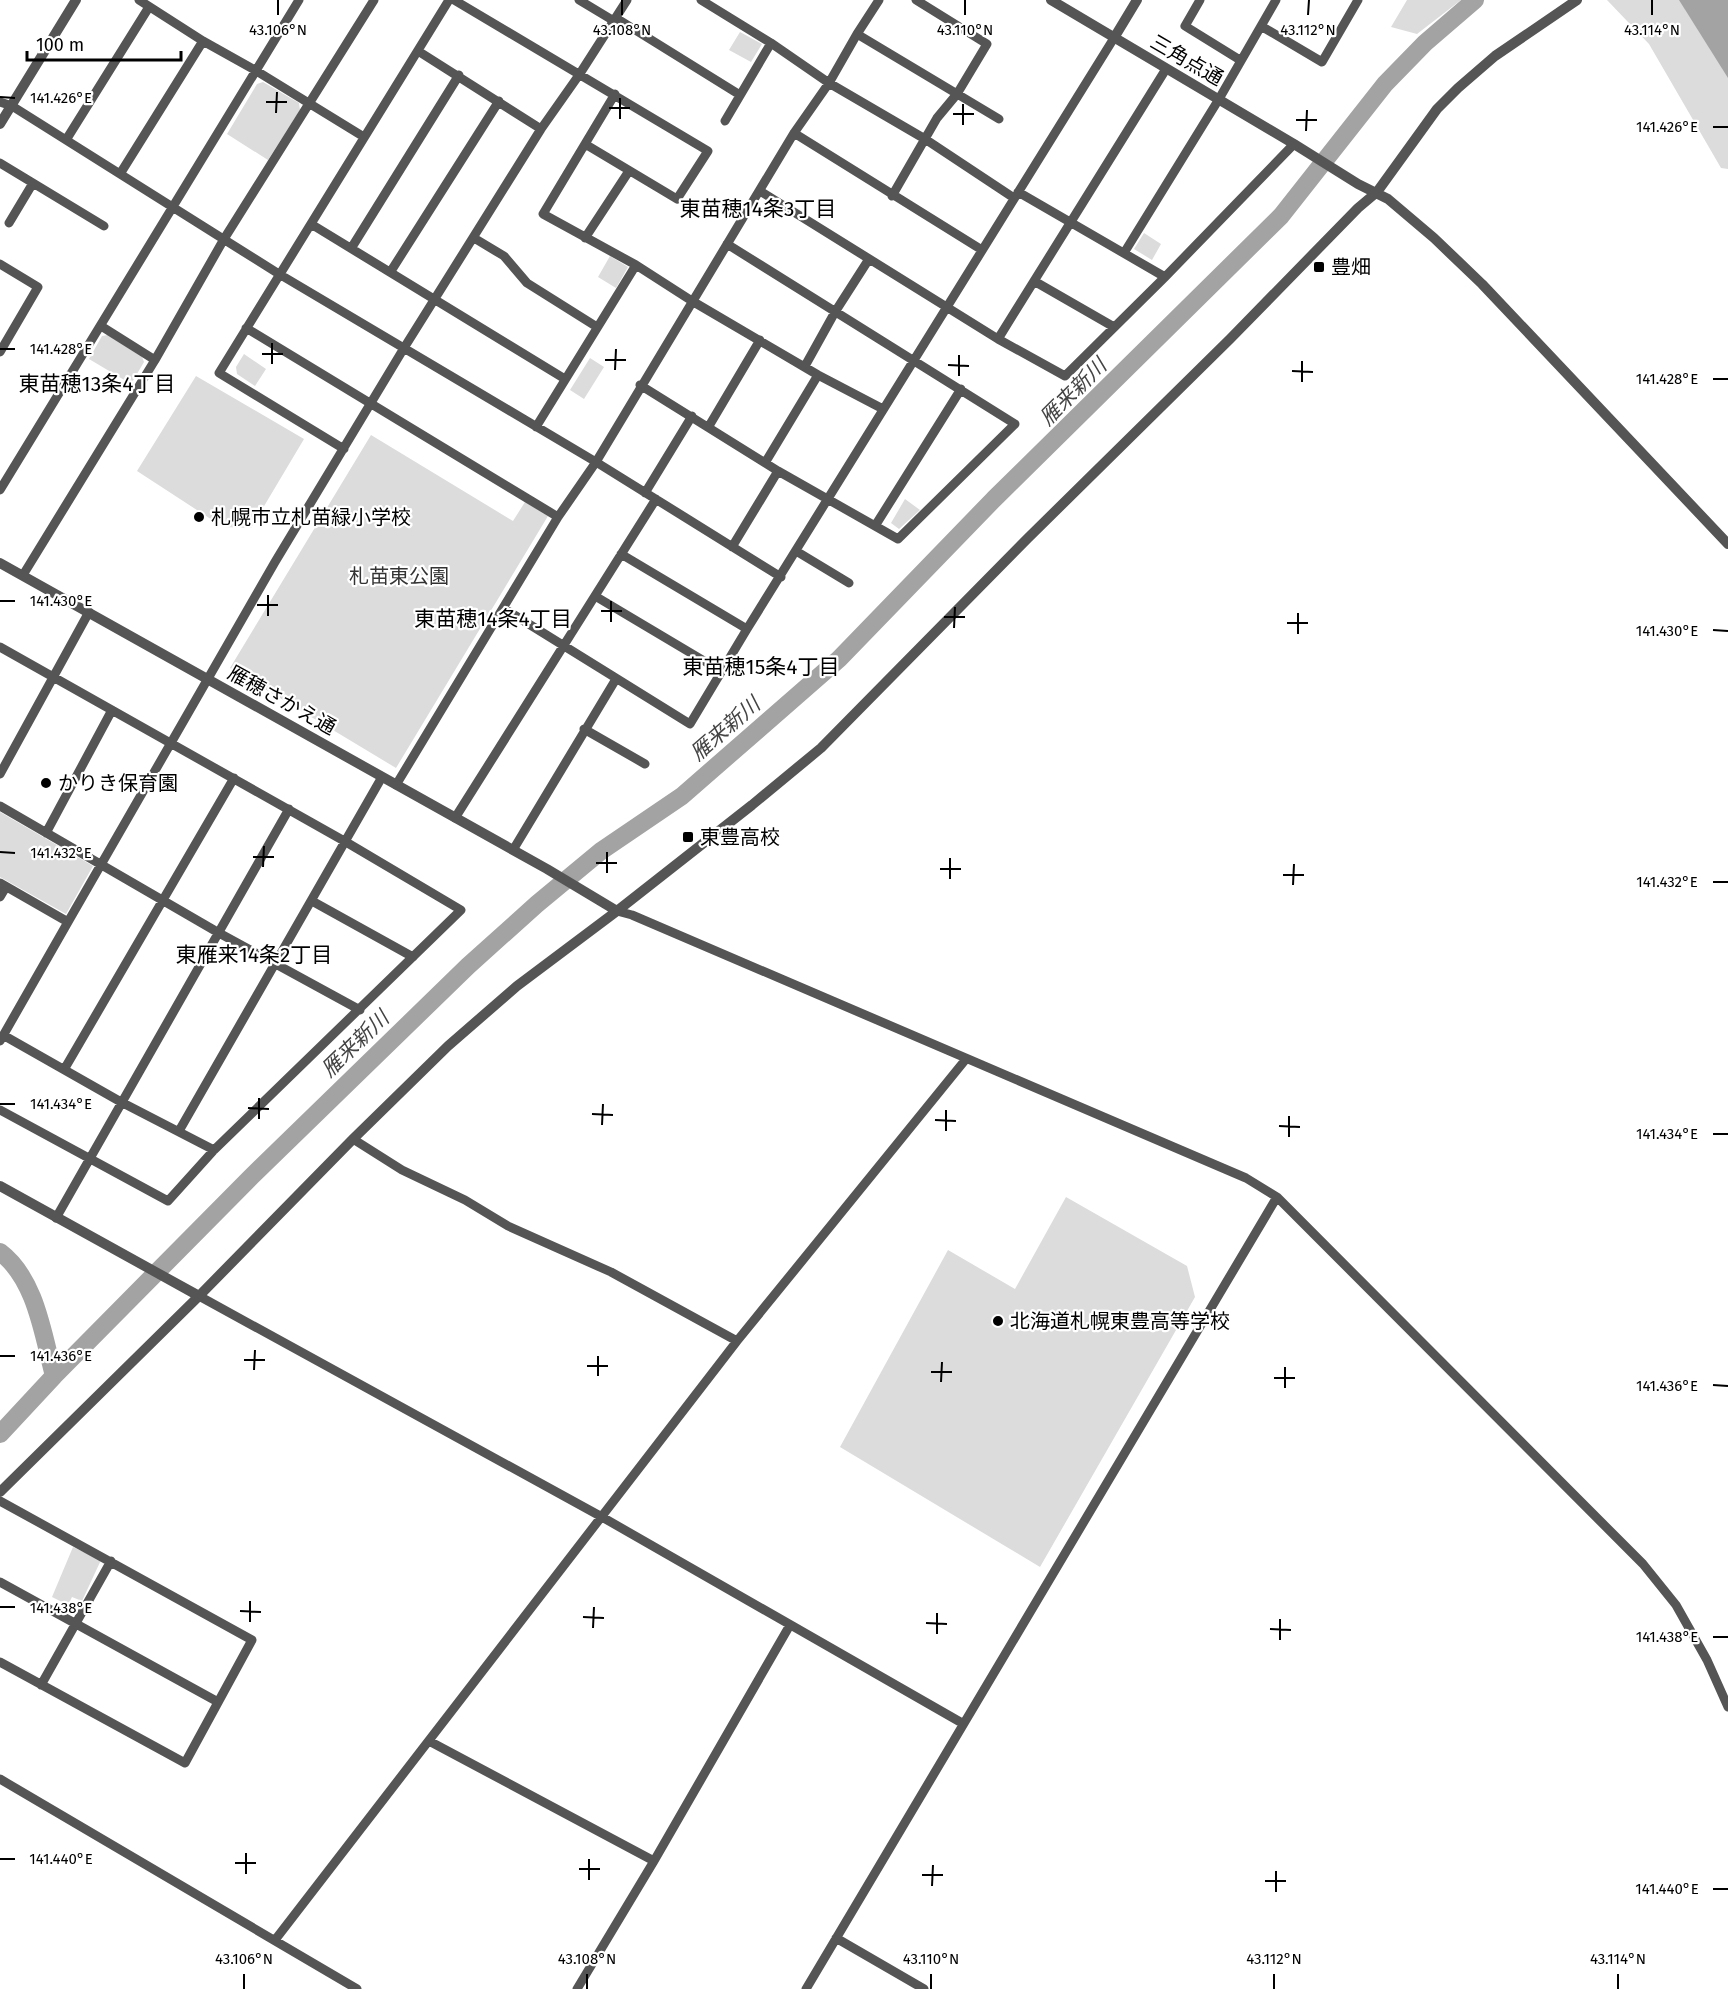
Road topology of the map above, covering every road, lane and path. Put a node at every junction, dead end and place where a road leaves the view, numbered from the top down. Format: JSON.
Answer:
{"nodes":[{"id":1,"x":76,"y":0,"type":"edge"},
{"id":2,"x":139,"y":0,"type":"edge"},
{"id":3,"x":299,"y":0,"type":"edge"},
{"id":4,"x":374,"y":0,"type":"edge"},
{"id":5,"x":449,"y":0,"type":"edge"},
{"id":6,"x":454,"y":0,"type":"edge"},
{"id":7,"x":579,"y":0,"type":"edge"},
{"id":8,"x":627,"y":0,"type":"edge"},
{"id":9,"x":701,"y":0,"type":"edge"},
{"id":10,"x":879,"y":0,"type":"edge"},
{"id":11,"x":916,"y":0,"type":"edge"},
{"id":12,"x":1051,"y":0,"type":"edge"},
{"id":13,"x":1137,"y":0,"type":"edge"},
{"id":14,"x":1200,"y":0,"type":"edge"},
{"id":15,"x":1276,"y":0,"type":"edge"},
{"id":16,"x":1358,"y":0,"type":"edge"},
{"id":17,"x":1577,"y":0,"type":"edge"},
{"id":18,"x":148,"y":6,"type":"junction"},
{"id":19,"x":615,"y":20,"type":"junction"},
{"id":20,"x":1261,"y":26,"type":"junction"},
{"id":21,"x":857,"y":34,"type":"junction"},
{"id":22,"x":1114,"y":39,"type":"junction"},
{"id":23,"x":202,"y":41,"type":"junction"},
{"id":24,"x":771,"y":43,"type":"junction"},
{"id":25,"x":418,"y":51,"type":"junction"},
{"id":26,"x":1240,"y":60,"type":"junction"},
{"id":27,"x":1166,"y":69,"type":"junction"},
{"id":28,"x":255,"y":70,"type":"junction"},
{"id":29,"x":459,"y":75,"type":"junction"},
{"id":30,"x":579,"y":75,"type":"junction"},
{"id":31,"x":829,"y":83,"type":"junction"},
{"id":32,"x":615,"y":94,"type":"junction"},
{"id":33,"x":957,"y":94,"type":"junction"},
{"id":34,"x":740,"y":95,"type":"junction"},
{"id":35,"x":1219,"y":99,"type":"junction"},
{"id":36,"x":499,"y":101,"type":"junction"},
{"id":37,"x":0,"y":102,"type":"edge"},
{"id":38,"x":310,"y":104,"type":"junction"},
{"id":39,"x":12,"y":106,"type":"junction"},
{"id":40,"x":999,"y":119,"type":"dead end"},
{"id":41,"x":725,"y":121,"type":"dead end"},
{"id":42,"x":0,"y":124,"type":"edge"},
{"id":43,"x":541,"y":129,"type":"junction"},
{"id":44,"x":794,"y":133,"type":"junction"},
{"id":45,"x":364,"y":137,"type":"junction"},
{"id":46,"x":925,"y":139,"type":"junction"},
{"id":47,"x":66,"y":140,"type":"junction"},
{"id":48,"x":585,"y":144,"type":"junction"},
{"id":49,"x":1294,"y":144,"type":"junction"},
{"id":50,"x":0,"y":163,"type":"edge"},
{"id":51,"x":629,"y":171,"type":"junction"},
{"id":52,"x":120,"y":174,"type":"junction"},
{"id":53,"x":33,"y":183,"type":"junction"},
{"id":54,"x":760,"y":191,"type":"junction"},
{"id":55,"x":1377,"y":192,"type":"junction"},
{"id":56,"x":1016,"y":195,"type":"junction"},
{"id":57,"x":892,"y":196,"type":"junction"},
{"id":58,"x":173,"y":207,"type":"junction"},
{"id":59,"x":1071,"y":221,"type":"junction"},
{"id":60,"x":9,"y":223,"type":"dead end"},
{"id":61,"x":311,"y":224,"type":"junction"},
{"id":62,"x":104,"y":226,"type":"dead end"},
{"id":63,"x":474,"y":238,"type":"junction"},
{"id":64,"x":585,"y":238,"type":"junction"},
{"id":65,"x":224,"y":239,"type":"junction"},
{"id":66,"x":727,"y":244,"type":"junction"},
{"id":67,"x":352,"y":247,"type":"junction"},
{"id":68,"x":982,"y":250,"type":"junction"},
{"id":69,"x":1124,"y":253,"type":"junction"},
{"id":70,"x":869,"y":259,"type":"junction"},
{"id":71,"x":0,"y":264,"type":"edge"},
{"id":72,"x":636,"y":265,"type":"junction"},
{"id":73,"x":391,"y":271,"type":"junction"},
{"id":74,"x":279,"y":274,"type":"junction"},
{"id":75,"x":1165,"y":277,"type":"junction"},
{"id":76,"x":1034,"y":281,"type":"junction"},
{"id":77,"x":436,"y":299,"type":"junction"},
{"id":78,"x":692,"y":301,"type":"junction"},
{"id":79,"x":947,"y":307,"type":"junction"},
{"id":80,"x":835,"y":312,"type":"junction"},
{"id":81,"x":100,"y":326,"type":"junction"},
{"id":82,"x":597,"y":327,"type":"junction"},
{"id":83,"x":1114,"y":327,"type":"junction"},
{"id":84,"x":246,"y":328,"type":"junction"},
{"id":85,"x":998,"y":339,"type":"junction"},
{"id":86,"x":760,"y":340,"type":"junction"},
{"id":87,"x":404,"y":348,"type":"junction"},
{"id":88,"x":0,"y":352,"type":"edge"},
{"id":89,"x":155,"y":360,"type":"junction"},
{"id":90,"x":914,"y":360,"type":"junction"},
{"id":91,"x":804,"y":366,"type":"junction"},
{"id":92,"x":818,"y":375,"type":"junction"},
{"id":93,"x":565,"y":379,"type":"junction"},
{"id":94,"x":640,"y":385,"type":"junction"},
{"id":95,"x":961,"y":390,"type":"junction"},
{"id":96,"x":371,"y":405,"type":"junction"},
{"id":97,"x":883,"y":409,"type":"junction"},
{"id":98,"x":692,"y":416,"type":"junction"},
{"id":99,"x":709,"y":426,"type":"junction"},
{"id":100,"x":536,"y":427,"type":"junction"},
{"id":101,"x":344,"y":448,"type":"junction"},
{"id":102,"x":596,"y":462,"type":"junction"},
{"id":103,"x":765,"y":463,"type":"junction"},
{"id":104,"x":778,"y":471,"type":"junction"},
{"id":105,"x":0,"y":490,"type":"edge"},
{"id":106,"x":645,"y":493,"type":"junction"},
{"id":107,"x":829,"y":499,"type":"junction"},
{"id":108,"x":656,"y":500,"type":"junction"},
{"id":109,"x":558,"y":517,"type":"junction"},
{"id":110,"x":875,"y":526,"type":"junction"},
{"id":111,"x":1728,"y":544,"type":"edge"},
{"id":112,"x":732,"y":547,"type":"junction"},
{"id":113,"x":796,"y":551,"type":"junction"},
{"id":114,"x":621,"y":554,"type":"junction"},
{"id":115,"x":0,"y":563,"type":"edge"},
{"id":116,"x":23,"y":575,"type":"junction"},
{"id":117,"x":781,"y":577,"type":"junction"},
{"id":118,"x":849,"y":583,"type":"dead end"},
{"id":119,"x":595,"y":596,"type":"junction"},
{"id":120,"x":503,"y":608,"type":"junction"},
{"id":121,"x":89,"y":612,"type":"junction"},
{"id":122,"x":747,"y":629,"type":"junction"},
{"id":123,"x":563,"y":646,"type":"junction"},
{"id":124,"x":0,"y":647,"type":"edge"},
{"id":125,"x":721,"y":671,"type":"junction"},
{"id":126,"x":53,"y":677,"type":"junction"},
{"id":127,"x":616,"y":679,"type":"junction"},
{"id":128,"x":207,"y":680,"type":"junction"},
{"id":129,"x":112,"y":710,"type":"junction"},
{"id":130,"x":584,"y":729,"type":"junction"},
{"id":131,"x":171,"y":743,"type":"junction"},
{"id":132,"x":645,"y":764,"type":"dead end"},
{"id":133,"x":0,"y":774,"type":"edge"},
{"id":134,"x":382,"y":777,"type":"junction"},
{"id":135,"x":234,"y":778,"type":"junction"},
{"id":136,"x":396,"y":785,"type":"junction"},
{"id":137,"x":0,"y":806,"type":"edge"},
{"id":138,"x":289,"y":809,"type":"junction"},
{"id":139,"x":455,"y":818,"type":"junction"},
{"id":140,"x":45,"y":833,"type":"junction"},
{"id":141,"x":346,"y":842,"type":"junction"},
{"id":142,"x":513,"y":850,"type":"junction"},
{"id":143,"x":102,"y":865,"type":"junction"},
{"id":144,"x":3,"y":885,"type":"edge"},
{"id":145,"x":0,"y":897,"type":"edge"},
{"id":146,"x":163,"y":899,"type":"junction"},
{"id":147,"x":312,"y":901,"type":"junction"},
{"id":148,"x":617,"y":911,"type":"junction"},
{"id":149,"x":68,"y":922,"type":"junction"},
{"id":150,"x":219,"y":933,"type":"junction"},
{"id":151,"x":413,"y":957,"type":"junction"},
{"id":152,"x":275,"y":964,"type":"junction"},
{"id":153,"x":360,"y":1010,"type":"junction"},
{"id":154,"x":2,"y":1038,"type":"edge"},
{"id":155,"x":966,"y":1059,"type":"junction"},
{"id":156,"x":65,"y":1068,"type":"junction"},
{"id":157,"x":121,"y":1102,"type":"junction"},
{"id":158,"x":0,"y":1110,"type":"edge"},
{"id":159,"x":179,"y":1131,"type":"junction"},
{"id":160,"x":353,"y":1139,"type":"junction"},
{"id":161,"x":214,"y":1150,"type":"junction"},
{"id":162,"x":89,"y":1158,"type":"junction"},
{"id":163,"x":0,"y":1186,"type":"edge"},
{"id":164,"x":1276,"y":1197,"type":"junction"},
{"id":165,"x":56,"y":1218,"type":"junction"},
{"id":166,"x":199,"y":1296,"type":"junction"},
{"id":167,"x":737,"y":1341,"type":"junction"},
{"id":168,"x":0,"y":1492,"type":"edge"},
{"id":169,"x":0,"y":1501,"type":"edge"},
{"id":170,"x":602,"y":1517,"type":"junction"},
{"id":171,"x":111,"y":1562,"type":"junction"},
{"id":172,"x":0,"y":1582,"type":"edge"},
{"id":173,"x":76,"y":1624,"type":"junction"},
{"id":174,"x":790,"y":1624,"type":"junction"},
{"id":175,"x":0,"y":1662,"type":"edge"},
{"id":176,"x":41,"y":1684,"type":"junction"},
{"id":177,"x":218,"y":1702,"type":"junction"},
{"id":178,"x":1728,"y":1707,"type":"edge"},
{"id":179,"x":962,"y":1723,"type":"junction"},
{"id":180,"x":429,"y":1741,"type":"junction"},
{"id":181,"x":0,"y":1779,"type":"edge"},
{"id":182,"x":654,"y":1861,"type":"junction"},
{"id":183,"x":836,"y":1938,"type":"junction"},
{"id":184,"x":274,"y":1940,"type":"junction"},
{"id":185,"x":357,"y":1989,"type":"edge"},
{"id":186,"x":577,"y":1989,"type":"edge"},
{"id":187,"x":806,"y":1989,"type":"edge"},
{"id":188,"x":924,"y":1989,"type":"edge"}],
"edges":[{"from":1,"to":39,"type":"street"},
{"from":2,"to":18,"type":"street"},
{"from":3,"to":28,"type":"street"},
{"from":4,"to":38,"type":"street"},
{"from":5,"to":25,"type":"street"},
{"from":6,"to":30,"type":"street"},
{"from":7,"to":19,"type":"street"},
{"from":8,"to":19,"type":"street"},
{"from":9,"to":24,"type":"street"},
{"from":10,"to":21,"type":"street"},
{"from":11,"to":33,"type":"street"},
{"from":12,"to":22,"type":"street","name":"三角点通"},
{"from":13,"to":22,"type":"street"},
{"from":14,"to":26,"type":"street"},
{"from":15,"to":20,"type":"street"},
{"from":16,"to":20,"type":"street"},
{"from":17,"to":55,"type":"street"},
{"from":18,"to":23,"type":"street"},
{"from":18,"to":47,"type":"street"},
{"from":19,"to":30,"type":"street"},
{"from":19,"to":34,"type":"street"},
{"from":20,"to":26,"type":"street"},
{"from":21,"to":31,"type":"street"},
{"from":21,"to":33,"type":"street"},
{"from":22,"to":27,"type":"street","name":"三角点通"},
{"from":22,"to":56,"type":"street"},
{"from":23,"to":28,"type":"street"},
{"from":23,"to":52,"type":"street"},
{"from":24,"to":31,"type":"street"},
{"from":24,"to":34,"type":"street"},
{"from":25,"to":29,"type":"street"},
{"from":25,"to":45,"type":"street"},
{"from":26,"to":35,"type":"street"},
{"from":27,"to":35,"type":"street","name":"三角点通"},
{"from":27,"to":59,"type":"street"},
{"from":28,"to":38,"type":"street"},
{"from":28,"to":58,"type":"street"},
{"from":29,"to":36,"type":"street"},
{"from":29,"to":67,"type":"street"},
{"from":30,"to":32,"type":"street"},
{"from":30,"to":43,"type":"street"},
{"from":31,"to":44,"type":"street"},
{"from":31,"to":46,"type":"street"},
{"from":32,"to":48,"type":"street"},
{"from":32,"to":51,"type":"street"},
{"from":33,"to":40,"type":"street"},
{"from":33,"to":46,"type":"street"},
{"from":34,"to":41,"type":"street"},
{"from":35,"to":49,"type":"street","name":"三角点通"},
{"from":35,"to":69,"type":"street"},
{"from":36,"to":43,"type":"street"},
{"from":36,"to":73,"type":"street"},
{"from":37,"to":39,"type":"street"},
{"from":38,"to":45,"type":"street"},
{"from":38,"to":65,"type":"street"},
{"from":39,"to":42,"type":"street"},
{"from":39,"to":47,"type":"street"},
{"from":43,"to":63,"type":"street"},
{"from":44,"to":54,"type":"street"},
{"from":44,"to":57,"type":"street"},
{"from":45,"to":61,"type":"street"},
{"from":46,"to":56,"type":"street"},
{"from":46,"to":57,"type":"street"},
{"from":47,"to":52,"type":"street"},
{"from":48,"to":51,"type":"street"},
{"from":48,"to":64,"type":"street"},
{"from":49,"to":55,"type":"street","name":"三角点通"},
{"from":49,"to":75,"type":"street"},
{"from":50,"to":53,"type":"street"},
{"from":51,"to":64,"type":"street"},
{"from":52,"to":58,"type":"street"},
{"from":53,"to":60,"type":"street"},
{"from":53,"to":62,"type":"street"},
{"from":54,"to":66,"type":"street"},
{"from":54,"to":70,"type":"street"},
{"from":55,"to":111,"type":"street"},
{"from":55,"to":148,"type":"street"},
{"from":56,"to":59,"type":"street"},
{"from":56,"to":68,"type":"street"},
{"from":57,"to":68,"type":"street"},
{"from":58,"to":65,"type":"street"},
{"from":58,"to":81,"type":"street"},
{"from":59,"to":69,"type":"street"},
{"from":59,"to":76,"type":"street"},
{"from":61,"to":67,"type":"street"},
{"from":61,"to":74,"type":"street"},
{"from":63,"to":77,"type":"street"},
{"from":63,"to":82,"type":"street"},
{"from":64,"to":72,"type":"street"},
{"from":65,"to":74,"type":"street"},
{"from":65,"to":89,"type":"street"},
{"from":66,"to":78,"type":"street"},
{"from":66,"to":80,"type":"street"},
{"from":67,"to":73,"type":"street"},
{"from":68,"to":79,"type":"street"},
{"from":69,"to":75,"type":"street"},
{"from":70,"to":79,"type":"street"},
{"from":70,"to":80,"type":"street"},
{"from":71,"to":88,"type":"street"},
{"from":72,"to":78,"type":"street"},
{"from":72,"to":82,"type":"street"},
{"from":73,"to":77,"type":"street"},
{"from":74,"to":84,"type":"street"},
{"from":74,"to":87,"type":"street"},
{"from":75,"to":83,"type":"street"},
{"from":76,"to":83,"type":"street"},
{"from":76,"to":85,"type":"street"},
{"from":77,"to":87,"type":"street"},
{"from":77,"to":93,"type":"street"},
{"from":78,"to":86,"type":"street"},
{"from":78,"to":94,"type":"street"},
{"from":79,"to":85,"type":"street"},
{"from":79,"to":90,"type":"street"},
{"from":80,"to":90,"type":"street"},
{"from":80,"to":91,"type":"street"},
{"from":81,"to":89,"type":"street"},
{"from":81,"to":105,"type":"street"},
{"from":82,"to":93,"type":"street"},
{"from":83,"to":85,"type":"street"},
{"from":84,"to":96,"type":"street"},
{"from":84,"to":101,"type":"street"},
{"from":86,"to":91,"type":"street"},
{"from":86,"to":99,"type":"street"},
{"from":87,"to":96,"type":"street"},
{"from":87,"to":100,"type":"street"},
{"from":89,"to":116,"type":"street"},
{"from":90,"to":95,"type":"street"},
{"from":90,"to":97,"type":"street"},
{"from":91,"to":92,"type":"street"},
{"from":92,"to":97,"type":"street"},
{"from":92,"to":103,"type":"street"},
{"from":93,"to":100,"type":"street"},
{"from":94,"to":98,"type":"street"},
{"from":94,"to":102,"type":"street"},
{"from":95,"to":110,"type":"street"},
{"from":95,"to":110,"type":"street"},
{"from":96,"to":101,"type":"street"},
{"from":96,"to":109,"type":"street"},
{"from":97,"to":107,"type":"street"},
{"from":98,"to":99,"type":"street"},
{"from":98,"to":106,"type":"street"},
{"from":99,"to":103,"type":"street"},
{"from":100,"to":102,"type":"street"},
{"from":101,"to":128,"type":"street"},
{"from":102,"to":106,"type":"street"},
{"from":102,"to":109,"type":"street"},
{"from":103,"to":104,"type":"street"},
{"from":104,"to":107,"type":"street"},
{"from":104,"to":112,"type":"street"},
{"from":106,"to":108,"type":"street"},
{"from":107,"to":110,"type":"street"},
{"from":107,"to":113,"type":"street"},
{"from":108,"to":112,"type":"street"},
{"from":108,"to":114,"type":"street"},
{"from":109,"to":120,"type":"street"},
{"from":112,"to":117,"type":"street"},
{"from":113,"to":117,"type":"street"},
{"from":113,"to":118,"type":"street"},
{"from":114,"to":119,"type":"street"},
{"from":114,"to":122,"type":"street"},
{"from":115,"to":116,"type":"street","name":"雁穂さかえ通"},
{"from":116,"to":121,"type":"street","name":"雁穂さかえ通"},
{"from":117,"to":122,"type":"street"},
{"from":119,"to":123,"type":"street"},
{"from":119,"to":125,"type":"street"},
{"from":120,"to":123,"type":"street"},
{"from":120,"to":136,"type":"street"},
{"from":121,"to":126,"type":"street"},
{"from":121,"to":128,"type":"street","name":"雁穂さかえ通"},
{"from":122,"to":125,"type":"street"},
{"from":123,"to":127,"type":"street"},
{"from":123,"to":139,"type":"street"},
{"from":124,"to":126,"type":"street"},
{"from":125,"to":127,"type":"street"},
{"from":126,"to":129,"type":"street"},
{"from":126,"to":133,"type":"street"},
{"from":127,"to":130,"type":"street"},
{"from":128,"to":131,"type":"street"},
{"from":128,"to":134,"type":"street","name":"雁穂さかえ通"},
{"from":129,"to":131,"type":"street"},
{"from":129,"to":140,"type":"street"},
{"from":130,"to":132,"type":"street"},
{"from":130,"to":142,"type":"street"},
{"from":131,"to":135,"type":"street"},
{"from":131,"to":143,"type":"street"},
{"from":134,"to":136,"type":"street","name":"雁穂さかえ通"},
{"from":134,"to":141,"type":"street"},
{"from":135,"to":138,"type":"street"},
{"from":135,"to":146,"type":"street"},
{"from":136,"to":139,"type":"street","name":"雁穂さかえ通"},
{"from":137,"to":140,"type":"street"},
{"from":138,"to":141,"type":"street"},
{"from":138,"to":150,"type":"street"},
{"from":139,"to":142,"type":"street","name":"雁穂さかえ通"},
{"from":140,"to":143,"type":"street"},
{"from":141,"to":147,"type":"street"},
{"from":141,"to":151,"type":"street"},
{"from":142,"to":148,"type":"street","name":"雁穂さかえ通"},
{"from":143,"to":146,"type":"street"},
{"from":143,"to":149,"type":"street"},
{"from":144,"to":145,"type":"street"},
{"from":144,"to":149,"type":"street"},
{"from":146,"to":150,"type":"street"},
{"from":146,"to":156,"type":"street"},
{"from":147,"to":151,"type":"street"},
{"from":147,"to":152,"type":"street"},
{"from":148,"to":155,"type":"street"},
{"from":148,"to":160,"type":"street"},
{"from":149,"to":154,"type":"street"},
{"from":150,"to":152,"type":"street"},
{"from":150,"to":157,"type":"street"},
{"from":151,"to":153,"type":"street"},
{"from":152,"to":153,"type":"street"},
{"from":152,"to":159,"type":"street"},
{"from":153,"to":161,"type":"street"},
{"from":154,"to":156,"type":"street"},
{"from":155,"to":164,"type":"street"},
{"from":155,"to":167,"type":"street"},
{"from":156,"to":157,"type":"street"},
{"from":157,"to":159,"type":"street"},
{"from":157,"to":162,"type":"street"},
{"from":158,"to":162,"type":"street"},
{"from":159,"to":161,"type":"street"},
{"from":160,"to":166,"type":"street"},
{"from":160,"to":167,"type":"street"},
{"from":161,"to":162,"type":"street"},
{"from":162,"to":165,"type":"street"},
{"from":163,"to":165,"type":"street"},
{"from":164,"to":178,"type":"street"},
{"from":164,"to":179,"type":"street"},
{"from":165,"to":166,"type":"street"},
{"from":166,"to":168,"type":"street"},
{"from":166,"to":170,"type":"street"},
{"from":167,"to":170,"type":"street"},
{"from":169,"to":171,"type":"street"},
{"from":170,"to":174,"type":"street"},
{"from":170,"to":180,"type":"street"},
{"from":171,"to":173,"type":"street"},
{"from":171,"to":177,"type":"street"},
{"from":172,"to":173,"type":"street"},
{"from":173,"to":176,"type":"street"},
{"from":173,"to":177,"type":"street"},
{"from":174,"to":179,"type":"street"},
{"from":174,"to":182,"type":"street"},
{"from":175,"to":176,"type":"street"},
{"from":176,"to":177,"type":"street"},
{"from":179,"to":183,"type":"street"},
{"from":180,"to":182,"type":"street"},
{"from":180,"to":184,"type":"street"},
{"from":181,"to":184,"type":"street"},
{"from":182,"to":186,"type":"street"},
{"from":183,"to":187,"type":"street"},
{"from":183,"to":188,"type":"street"},
{"from":184,"to":185,"type":"street"}]}
